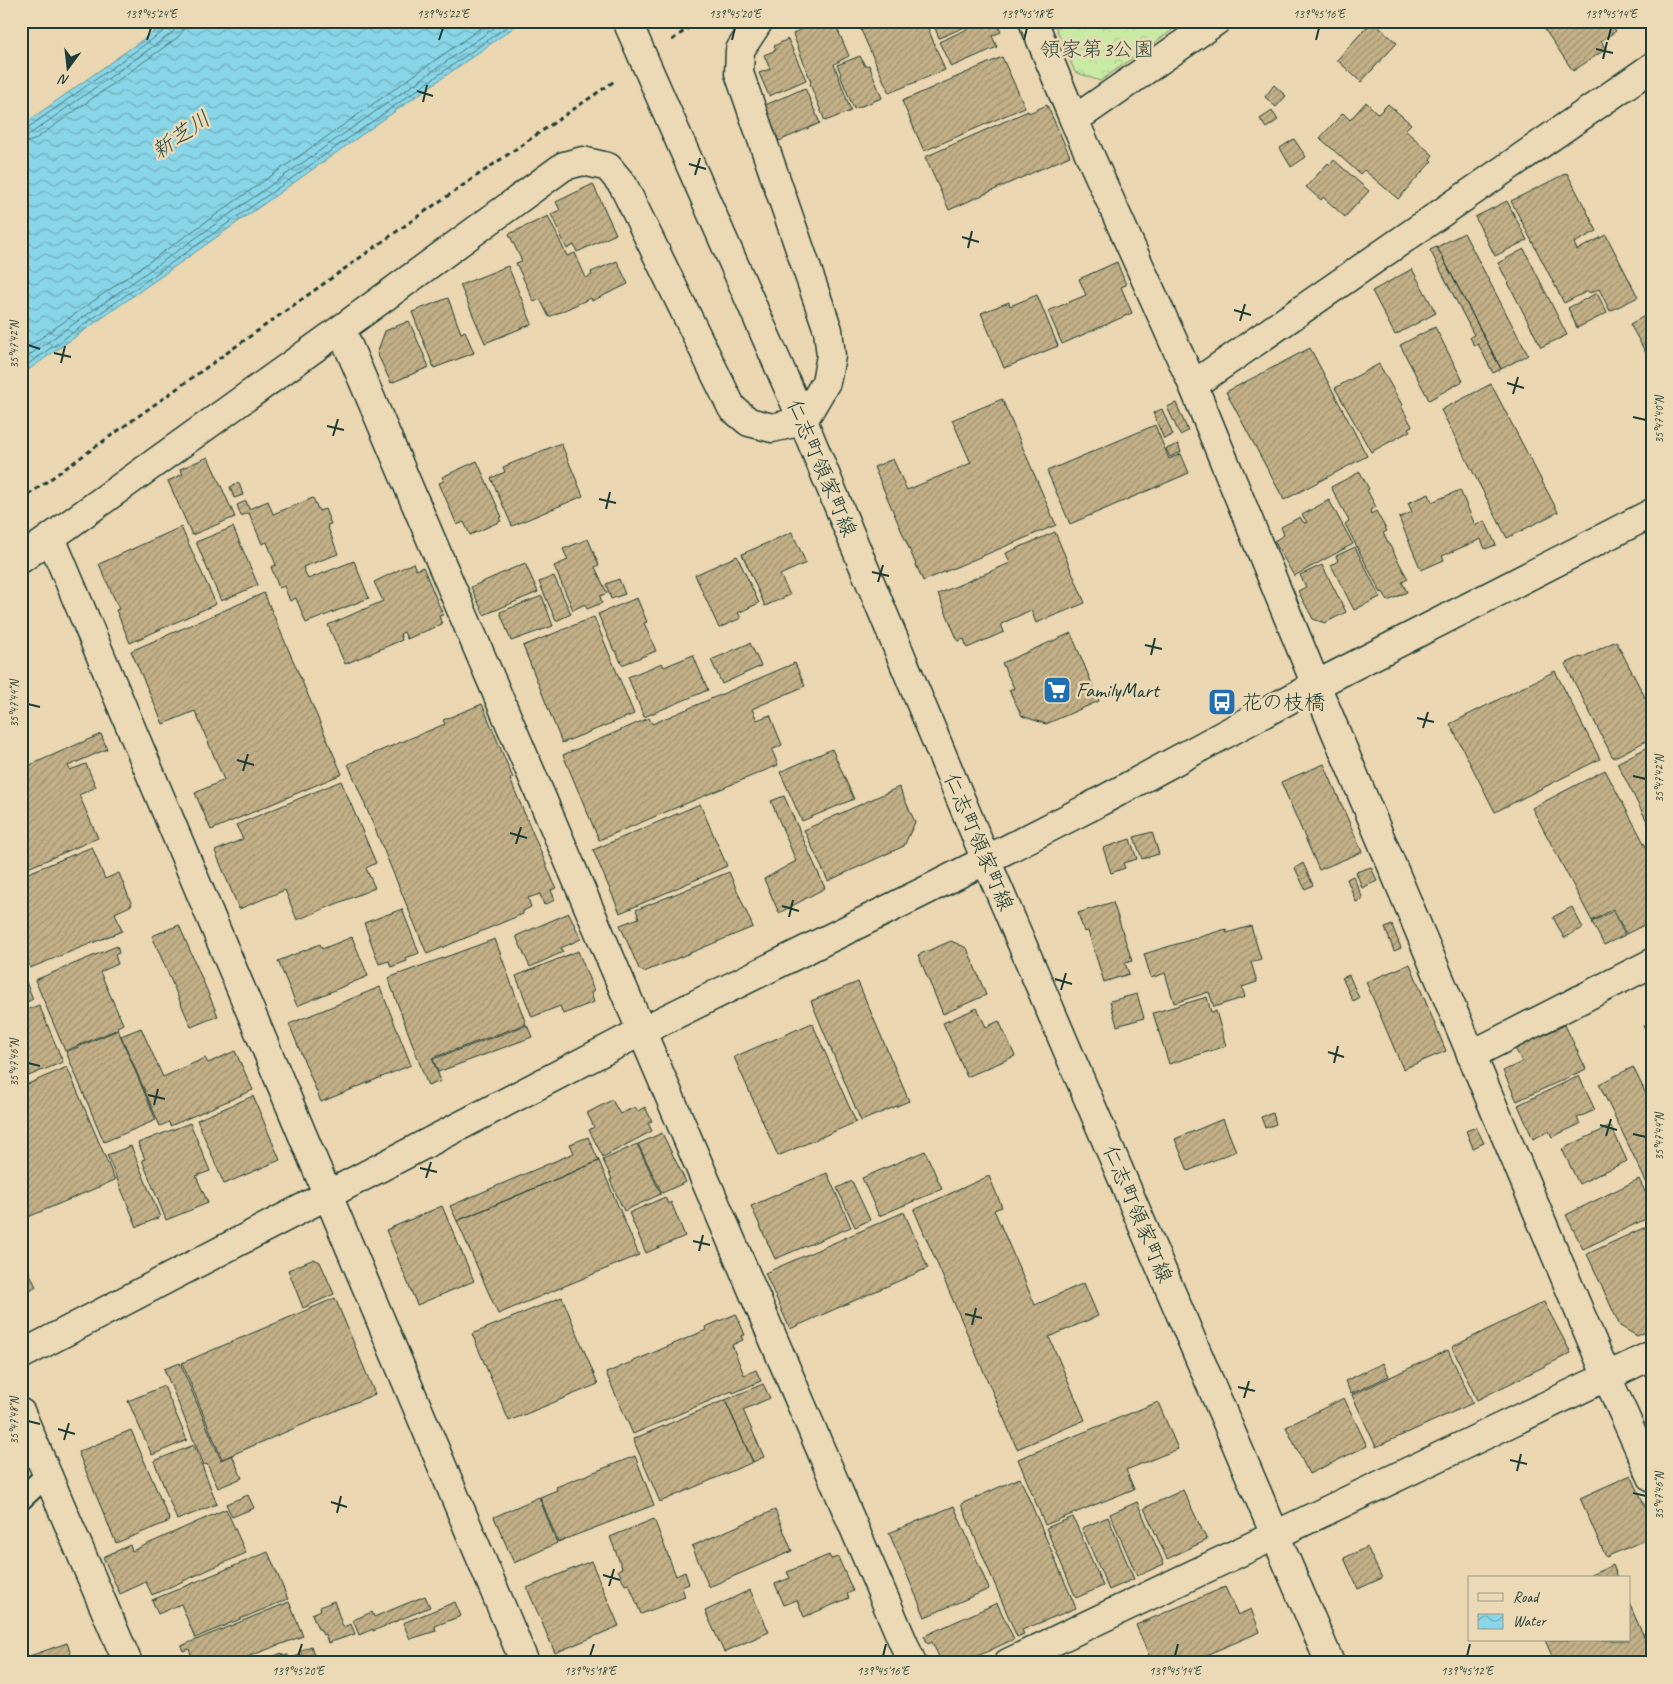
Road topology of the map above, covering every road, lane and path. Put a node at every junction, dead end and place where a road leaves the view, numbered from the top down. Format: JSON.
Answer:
{"nodes":[{"id":1,"x":698,"y":21,"type":"edge"},
{"id":2,"x":759,"y":21,"type":"edge"},
{"id":3,"x":1033,"y":21,"type":"edge"},
{"id":4,"x":1216,"y":21,"type":"edge"},
{"id":5,"x":632,"y":31,"type":"edge"},
{"id":6,"x":677,"y":36,"type":"dead end"},
{"id":7,"x":1652,"y":66,"type":"edge"},
{"id":8,"x":613,"y":82,"type":"dead end"},
{"id":9,"x":1074,"y":120,"type":"junction"},
{"id":10,"x":341,"y":329,"type":"junction"},
{"id":11,"x":1193,"y":385,"type":"junction"},
{"id":12,"x":803,"y":421,"type":"junction"},
{"id":13,"x":21,"y":500,"type":"edge"},
{"id":14,"x":1652,"y":513,"type":"edge"},
{"id":15,"x":51,"y":538,"type":"junction"},
{"id":16,"x":21,"y":559,"type":"edge"},
{"id":17,"x":1316,"y":685,"type":"junction"},
{"id":18,"x":986,"y":860,"type":"junction"},
{"id":19,"x":1652,"y":963,"type":"edge"},
{"id":20,"x":642,"y":1032,"type":"junction"},
{"id":21,"x":1471,"y":1055,"type":"junction"},
{"id":22,"x":328,"y":1194,"type":"junction"},
{"id":23,"x":21,"y":1355,"type":"edge"},
{"id":24,"x":1652,"y":1355,"type":"edge"},
{"id":25,"x":1607,"y":1376,"type":"junction"},
{"id":26,"x":21,"y":1413,"type":"edge"},
{"id":27,"x":48,"y":1475,"type":"junction"},
{"id":28,"x":1652,"y":1477,"type":"edge"},
{"id":29,"x":21,"y":1499,"type":"edge"},
{"id":30,"x":1275,"y":1535,"type":"junction"},
{"id":31,"x":128,"y":1663,"type":"edge"},
{"id":32,"x":525,"y":1663,"type":"edge"},
{"id":33,"x":912,"y":1663,"type":"edge"},
{"id":34,"x":1008,"y":1663,"type":"edge"},
{"id":35,"x":1330,"y":1663,"type":"edge"}],
"edges":[{"from":1,"to":6,"type":"path"},
{"from":2,"to":12,"type":"street"},
{"from":3,"to":9,"type":"street"},
{"from":4,"to":9,"type":"street"},
{"from":5,"to":12,"type":"street","name":"仁志町領家町線"},
{"from":7,"to":11,"type":"street"},
{"from":8,"to":13,"type":"path"},
{"from":9,"to":11,"type":"street"},
{"from":10,"to":12,"type":"street"},
{"from":10,"to":15,"type":"street"},
{"from":10,"to":20,"type":"street"},
{"from":11,"to":17,"type":"street"},
{"from":12,"to":18,"type":"street","name":"仁志町領家町線"},
{"from":14,"to":17,"type":"street"},
{"from":15,"to":16,"type":"street"},
{"from":15,"to":22,"type":"street"},
{"from":17,"to":18,"type":"street"},
{"from":17,"to":21,"type":"street"},
{"from":18,"to":20,"type":"street"},
{"from":18,"to":30,"type":"street","name":"仁志町領家町線"},
{"from":19,"to":21,"type":"street"},
{"from":20,"to":22,"type":"street"},
{"from":20,"to":33,"type":"street"},
{"from":21,"to":25,"type":"street"},
{"from":22,"to":23,"type":"street"},
{"from":22,"to":32,"type":"street"},
{"from":24,"to":25,"type":"street"},
{"from":25,"to":28,"type":"street"},
{"from":25,"to":30,"type":"street"},
{"from":26,"to":27,"type":"street"},
{"from":27,"to":29,"type":"lane"},
{"from":27,"to":31,"type":"street"},
{"from":30,"to":34,"type":"street"},
{"from":30,"to":35,"type":"street","name":"仁志町領家町線"}]}
